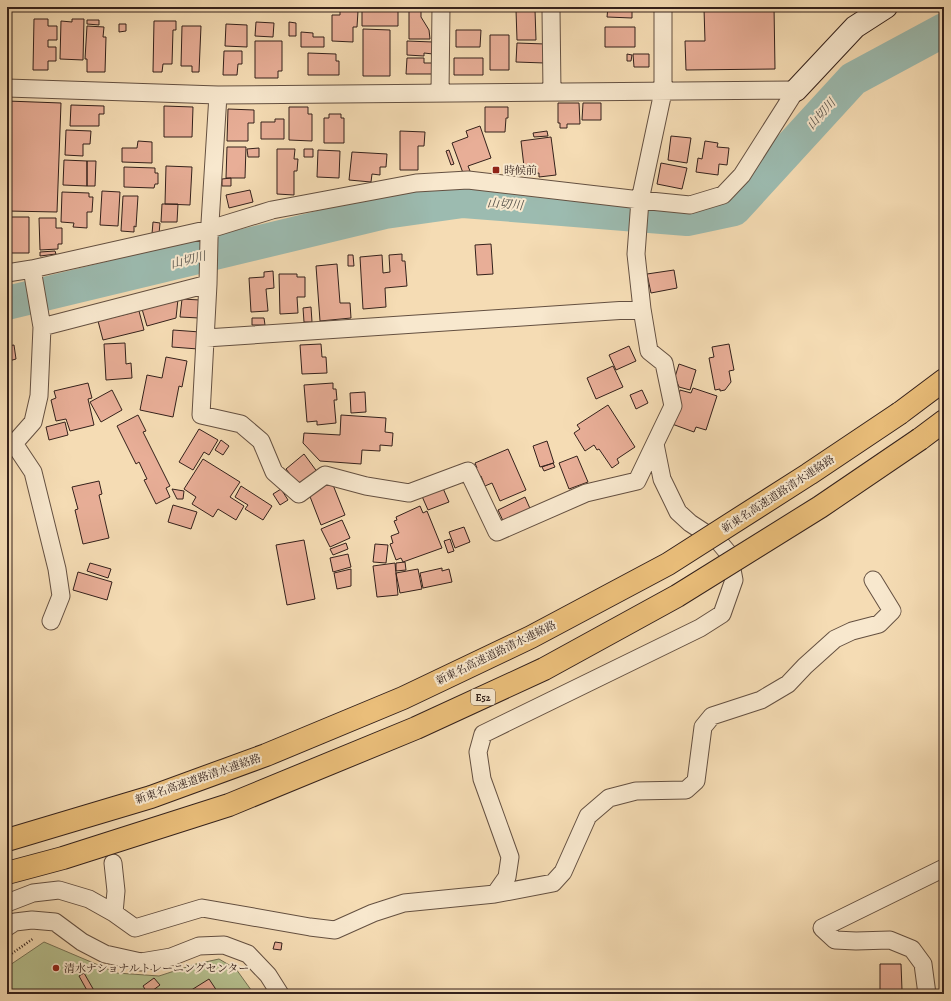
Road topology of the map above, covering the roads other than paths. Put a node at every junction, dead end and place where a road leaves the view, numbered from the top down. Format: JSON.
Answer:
{"nodes":[{"id":1,"x":441,"y":7,"type":"edge"},
{"id":2,"x":663,"y":7,"type":"edge"},
{"id":3,"x":886,"y":7,"type":"edge"},
{"id":4,"x":551,"y":10,"type":"dead end"},
{"id":5,"x":7,"y":88,"type":"edge"},
{"id":6,"x":796,"y":90,"type":"junction"},
{"id":7,"x":552,"y":92,"type":"junction"},
{"id":8,"x":663,"y":92,"type":"junction"},
{"id":9,"x":440,"y":94,"type":"junction"},
{"id":10,"x":218,"y":96,"type":"junction"},
{"id":11,"x":639,"y":206,"type":"junction"},
{"id":12,"x":209,"y":234,"type":"junction"},
{"id":13,"x":7,"y":273,"type":"edge"},
{"id":14,"x":33,"y":275,"type":"junction"},
{"id":15,"x":208,"y":280,"type":"junction"},
{"id":16,"x":642,"y":309,"type":"junction"},
{"id":17,"x":42,"y":324,"type":"junction"},
{"id":18,"x":206,"y":338,"type":"junction"},
{"id":19,"x":944,"y":380,"type":"edge"},
{"id":20,"x":944,"y":421,"type":"edge"},
{"id":21,"x":10,"y":444,"type":"edge"},
{"id":22,"x":655,"y":444,"type":"junction"},
{"id":23,"x":873,"y":580,"type":"dead end"},
{"id":24,"x":51,"y":622,"type":"dead end"},
{"id":25,"x":7,"y":840,"type":"edge"},
{"id":26,"x":113,"y":863,"type":"dead end"},
{"id":27,"x":944,"y":868,"type":"edge"},
{"id":28,"x":7,"y":873,"type":"edge"},
{"id":29,"x":495,"y":894,"type":"junction"},
{"id":30,"x":7,"y":903,"type":"edge"},
{"id":31,"x":114,"y":913,"type":"junction"},
{"id":32,"x":7,"y":927,"type":"edge"},
{"id":33,"x":280,"y":994,"type":"edge"},
{"id":34,"x":927,"y":994,"type":"edge"}],
"edges":[{"from":1,"to":9,"type":"street"},
{"from":2,"to":8,"type":"street"},
{"from":3,"to":6,"type":"street"},
{"from":4,"to":7,"type":"street"},
{"from":5,"to":10,"type":"street"},
{"from":6,"to":8,"type":"street"},
{"from":6,"to":11,"type":"street"},
{"from":7,"to":8,"type":"street"},
{"from":7,"to":9,"type":"street"},
{"from":8,"to":11,"type":"street"},
{"from":9,"to":10,"type":"street"},
{"from":10,"to":12,"type":"street"},
{"from":11,"to":12,"type":"street"},
{"from":11,"to":16,"type":"street"},
{"from":12,"to":14,"type":"street"},
{"from":12,"to":15,"type":"street"},
{"from":13,"to":14,"type":"street"},
{"from":14,"to":17,"type":"street"},
{"from":15,"to":17,"type":"street"},
{"from":15,"to":18,"type":"street"},
{"from":16,"to":18,"type":"street"},
{"from":16,"to":22,"type":"street"},
{"from":17,"to":21,"type":"street"},
{"from":18,"to":22,"type":"street"},
{"from":19,"to":25,"type":"highway","name":"新東名高速道路清水連絡路","bridge":true},
{"from":20,"to":28,"type":"highway","number":"E52","bridge":true},
{"from":21,"to":24,"type":"street"},
{"from":22,"to":29,"type":"street"},
{"from":23,"to":29,"type":"street"},
{"from":26,"to":31,"type":"street"},
{"from":27,"to":34,"type":"street"},
{"from":29,"to":31,"type":"street"},
{"from":30,"to":31,"type":"street"},
{"from":32,"to":33,"type":"street"}]}
